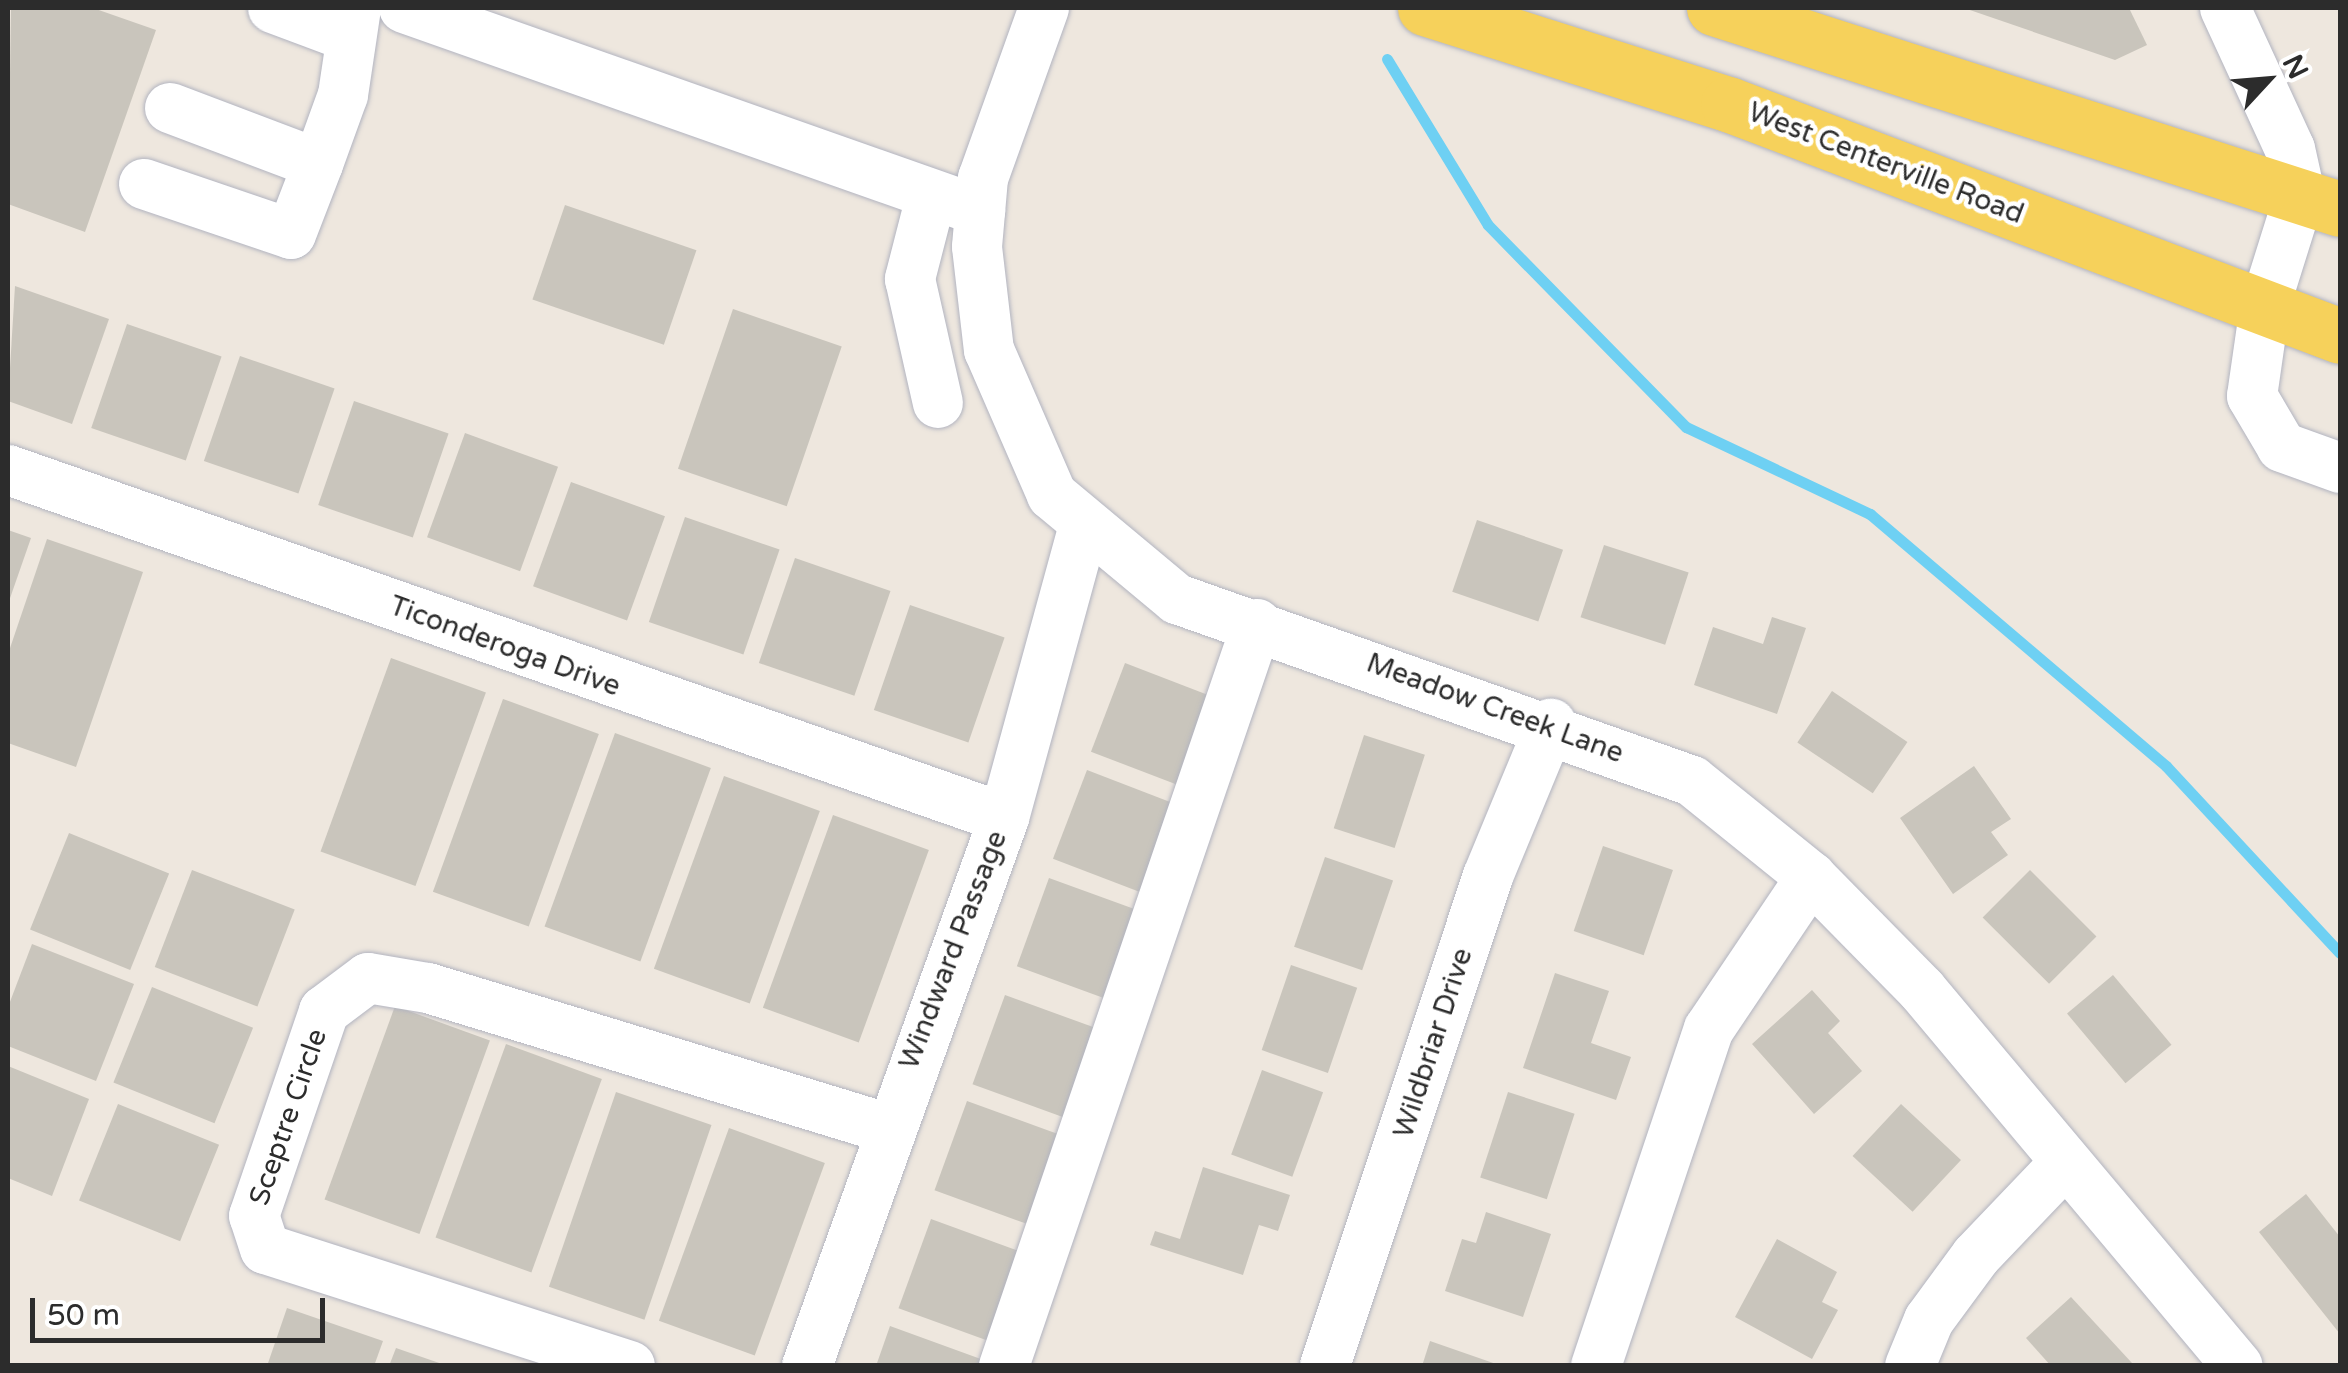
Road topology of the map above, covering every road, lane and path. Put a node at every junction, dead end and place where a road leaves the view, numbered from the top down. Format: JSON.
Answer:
{"nodes":[{"id":1,"x":273,"y":8,"type":"edge"},
{"id":2,"x":404,"y":8,"type":"edge"},
{"id":3,"x":1044,"y":8,"type":"edge"},
{"id":4,"x":1425,"y":8,"type":"edge"},
{"id":5,"x":2225,"y":8,"type":"edge"},
{"id":6,"x":1740,"y":12,"type":"edge"},
{"id":7,"x":352,"y":22,"type":"edge"},
{"id":8,"x":1728,"y":104,"type":"junction"},
{"id":9,"x":170,"y":108,"type":"dead end"},
{"id":10,"x":318,"y":164,"type":"junction"},
{"id":11,"x":144,"y":184,"type":"dead end"},
{"id":12,"x":931,"y":198,"type":"junction"},
{"id":13,"x":2320,"y":202,"type":"edge"},
{"id":14,"x":980,"y":211,"type":"junction"},
{"id":15,"x":2266,"y":306,"type":"junction"},
{"id":16,"x":2340,"y":336,"type":"edge"},
{"id":17,"x":938,"y":403,"type":"dead end"},
{"id":18,"x":2340,"y":468,"type":"edge"},
{"id":19,"x":8,"y":470,"type":"edge"},
{"id":20,"x":1083,"y":529,"type":"junction"},
{"id":21,"x":1256,"y":624,"type":"junction"},
{"id":22,"x":1551,"y":724,"type":"junction"},
{"id":23,"x":1004,"y":818,"type":"junction"},
{"id":24,"x":1811,"y":877,"type":"junction"},
{"id":25,"x":885,"y":1128,"type":"junction"},
{"id":26,"x":2065,"y":1163,"type":"junction"},
{"id":27,"x":630,"y":1366,"type":"edge"},
{"id":28,"x":807,"y":1366,"type":"edge"},
{"id":29,"x":1004,"y":1366,"type":"edge"},
{"id":30,"x":1324,"y":1366,"type":"edge"},
{"id":31,"x":1596,"y":1366,"type":"edge"},
{"id":32,"x":1910,"y":1366,"type":"edge"},
{"id":33,"x":2236,"y":1366,"type":"edge"}],
"edges":[{"from":1,"to":7,"type":"street"},
{"from":2,"to":12,"type":"street"},
{"from":3,"to":14,"type":"street","name":"Meadow Creek Lane"},
{"from":4,"to":8,"type":"main road","name":"West Centerville Road"},
{"from":5,"to":13,"type":"street"},
{"from":6,"to":8,"type":"main road"},
{"from":6,"to":13,"type":"main road"},
{"from":7,"to":10,"type":"street"},
{"from":8,"to":15,"type":"main road","name":"West Centerville Road"},
{"from":9,"to":10,"type":"street"},
{"from":10,"to":11,"type":"street"},
{"from":12,"to":14,"type":"street"},
{"from":12,"to":17,"type":"street"},
{"from":13,"to":15,"type":"street"},
{"from":14,"to":20,"type":"street","name":"Meadow Creek Lane"},
{"from":15,"to":16,"type":"main road","name":"West Centerville Road"},
{"from":15,"to":18,"type":"street"},
{"from":19,"to":23,"type":"street","name":"Ticonderoga Drive"},
{"from":20,"to":21,"type":"street","name":"Meadow Creek Lane"},
{"from":20,"to":23,"type":"street","name":"Windward Passage"},
{"from":21,"to":22,"type":"street","name":"Meadow Creek Lane"},
{"from":21,"to":29,"type":"street"},
{"from":22,"to":24,"type":"street","name":"Meadow Creek Lane"},
{"from":22,"to":30,"type":"street","name":"Wildbriar Drive"},
{"from":23,"to":25,"type":"street","name":"Windward Passage"},
{"from":24,"to":26,"type":"street","name":"Meadow Creek Lane"},
{"from":24,"to":31,"type":"street"},
{"from":25,"to":27,"type":"street","name":"Sceptre Circle"},
{"from":25,"to":28,"type":"street","name":"Windward Passage"},
{"from":26,"to":32,"type":"street"},
{"from":26,"to":33,"type":"street","name":"Meadow Creek Lane"}]}
